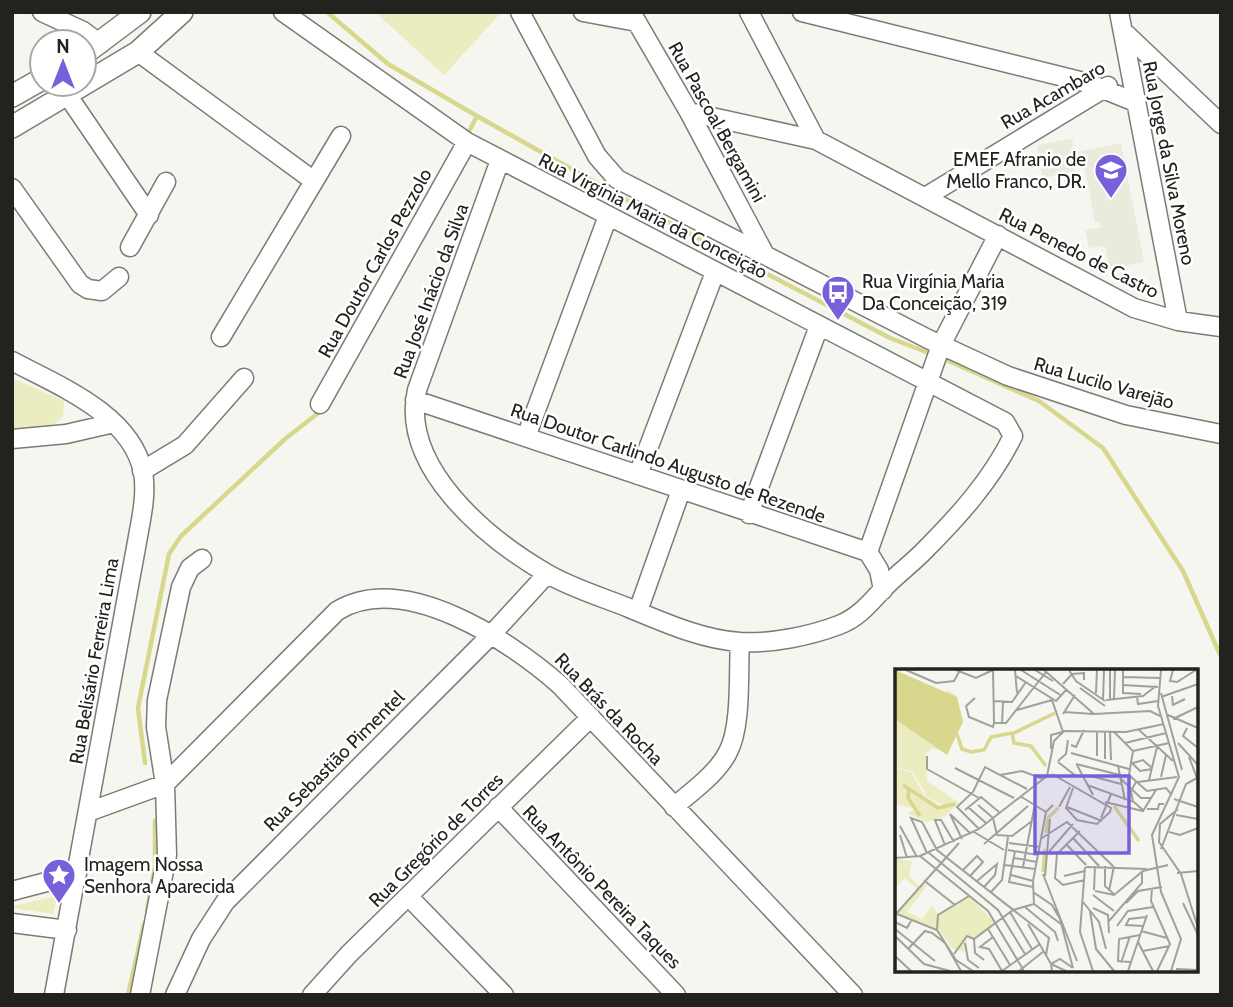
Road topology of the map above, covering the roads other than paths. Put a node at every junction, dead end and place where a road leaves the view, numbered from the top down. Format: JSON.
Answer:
{"nodes":[{"id":1,"x":42,"y":12,"type":"edge"},
{"id":2,"x":140,"y":12,"type":"edge"},
{"id":3,"x":182,"y":12,"type":"edge"},
{"id":4,"x":283,"y":12,"type":"edge"},
{"id":5,"x":520,"y":12,"type":"edge"},
{"id":6,"x":583,"y":12,"type":"edge"},
{"id":7,"x":749,"y":12,"type":"edge"},
{"id":8,"x":802,"y":12,"type":"edge"},
{"id":9,"x":1119,"y":12,"type":"edge"},
{"id":10,"x":634,"y":17,"type":"edge"},
{"id":11,"x":77,"y":28,"type":"edge"},
{"id":12,"x":1123,"y":31,"type":"junction"},
{"id":13,"x":98,"y":44,"type":"edge"},
{"id":14,"x":138,"y":52,"type":"junction"},
{"id":15,"x":1130,"y":75,"type":"junction"},
{"id":16,"x":98,"y":77,"type":"edge"},
{"id":17,"x":28,"y":87,"type":"edge"},
{"id":18,"x":1103,"y":88,"type":"junction"},
{"id":19,"x":12,"y":96,"type":"edge"},
{"id":20,"x":64,"y":98,"type":"edge"},
{"id":21,"x":69,"y":98,"type":"edge"},
{"id":22,"x":1135,"y":102,"type":"junction"},
{"id":23,"x":689,"y":112,"type":"junction"},
{"id":24,"x":1221,"y":124,"type":"edge"},
{"id":25,"x":12,"y":127,"type":"edge"},
{"id":26,"x":341,"y":136,"type":"dead end"},
{"id":27,"x":816,"y":140,"type":"junction"},
{"id":28,"x":467,"y":142,"type":"junction"},
{"id":29,"x":500,"y":160,"type":"junction"},
{"id":30,"x":314,"y":181,"type":"junction"},
{"id":31,"x":166,"y":182,"type":"dead end"},
{"id":32,"x":12,"y":188,"type":"edge"},
{"id":33,"x":927,"y":196,"type":"junction"},
{"id":34,"x":149,"y":215,"type":"junction"},
{"id":35,"x":608,"y":216,"type":"junction"},
{"id":36,"x":998,"y":235,"type":"junction"},
{"id":37,"x":130,"y":247,"type":"dead end"},
{"id":38,"x":764,"y":253,"type":"junction"},
{"id":39,"x":715,"y":272,"type":"junction"},
{"id":40,"x":119,"y":277,"type":"dead end"},
{"id":41,"x":1178,"y":321,"type":"junction"},
{"id":42,"x":819,"y":326,"type":"junction"},
{"id":43,"x":1221,"y":327,"type":"edge"},
{"id":44,"x":221,"y":337,"type":"dead end"},
{"id":45,"x":939,"y":348,"type":"junction"},
{"id":46,"x":12,"y":361,"type":"edge"},
{"id":47,"x":928,"y":377,"type":"junction"},
{"id":48,"x":244,"y":379,"type":"dead end"},
{"id":49,"x":415,"y":400,"type":"junction"},
{"id":50,"x":320,"y":404,"type":"dead end"},
{"id":51,"x":114,"y":423,"type":"junction"},
{"id":52,"x":1221,"y":434,"type":"edge"},
{"id":53,"x":1013,"y":436,"type":"joint"},
{"id":54,"x":526,"y":437,"type":"junction"},
{"id":55,"x":12,"y":439,"type":"edge"},
{"id":56,"x":142,"y":471,"type":"junction"},
{"id":57,"x":638,"y":475,"type":"junction"},
{"id":58,"x":681,"y":490,"type":"junction"},
{"id":59,"x":749,"y":514,"type":"junction"},
{"id":60,"x":868,"y":552,"type":"junction"},
{"id":61,"x":202,"y":559,"type":"dead end"},
{"id":62,"x":547,"y":574,"type":"junction"},
{"id":63,"x":883,"y":590,"type":"junction"},
{"id":64,"x":638,"y":611,"type":"junction"},
{"id":65,"x":491,"y":635,"type":"junction"},
{"id":66,"x":740,"y":642,"type":"junction"},
{"id":67,"x":591,"y":717,"type":"junction"},
{"id":68,"x":165,"y":784,"type":"junction"},
{"id":69,"x":498,"y":807,"type":"junction"},
{"id":70,"x":674,"y":807,"type":"junction"},
{"id":71,"x":88,"y":812,"type":"junction"},
{"id":72,"x":77,"y":874,"type":"junction"},
{"id":73,"x":12,"y":891,"type":"edge"},
{"id":74,"x":409,"y":897,"type":"junction"},
{"id":75,"x":12,"y":923,"type":"edge"},
{"id":76,"x":67,"y":930,"type":"junction"},
{"id":77,"x":54,"y":995,"type":"edge"},
{"id":78,"x":140,"y":995,"type":"edge"},
{"id":79,"x":175,"y":995,"type":"edge"},
{"id":80,"x":312,"y":995,"type":"edge"},
{"id":81,"x":504,"y":995,"type":"edge"},
{"id":82,"x":676,"y":995,"type":"edge"},
{"id":83,"x":853,"y":995,"type":"edge"}],
"edges":[{"from":1,"to":11,"type":"street"},
{"from":2,"to":13,"type":"main road"},
{"from":3,"to":14,"type":"main road"},
{"from":4,"to":28,"type":"street","name":"Rua Virgínia Maria da Conceição"},
{"from":5,"to":38,"type":"street","name":"Rua Virgínia Maria da Conceição"},
{"from":6,"to":10,"type":"street"},
{"from":7,"to":27,"type":"street"},
{"from":8,"to":18,"type":"street"},
{"from":9,"to":12,"type":"street","name":"Rua Jorge da Silva Moreno"},
{"from":10,"to":23,"type":"street","name":"Rua Pascoal Bergamini"},
{"from":12,"to":15,"type":"street","name":"Rua Jorge da Silva Moreno"},
{"from":12,"to":24,"type":"street"},
{"from":14,"to":16,"type":"main road"},
{"from":14,"to":30,"type":"street"},
{"from":15,"to":18,"type":"street","name":"Rua Acambaro"},
{"from":15,"to":22,"type":"street","name":"Rua Jorge da Silva Moreno"},
{"from":17,"to":19,"type":"main road"},
{"from":18,"to":22,"type":"street"},
{"from":18,"to":33,"type":"street","name":"Rua Acambaro"},
{"from":20,"to":25,"type":"main road"},
{"from":21,"to":34,"type":"street"},
{"from":22,"to":41,"type":"street","name":"Rua Jorge da Silva Moreno"},
{"from":23,"to":27,"type":"street","name":"Rua Penedo de Castro"},
{"from":23,"to":38,"type":"street","name":"Rua Pascoal Bergamini"},
{"from":26,"to":30,"type":"street"},
{"from":27,"to":33,"type":"street","name":"Rua Penedo de Castro"},
{"from":28,"to":29,"type":"street","name":"Rua Virgínia Maria da Conceição"},
{"from":28,"to":50,"type":"street","name":"Rua Doutor Carlos Pezzolo"},
{"from":29,"to":35,"type":"street","name":"Rua Virgínia Maria da Conceição"},
{"from":29,"to":49,"type":"street","name":"Rua José Inácio da Silva"},
{"from":30,"to":44,"type":"street"},
{"from":31,"to":34,"type":"street"},
{"from":32,"to":40,"type":"street"},
{"from":33,"to":36,"type":"street","name":"Rua Penedo de Castro"},
{"from":34,"to":37,"type":"street"},
{"from":35,"to":39,"type":"street","name":"Rua Virgínia Maria da Conceição"},
{"from":35,"to":54,"type":"street"},
{"from":36,"to":41,"type":"street","name":"Rua Penedo de Castro"},
{"from":36,"to":45,"type":"street"},
{"from":38,"to":45,"type":"street","name":"Rua Virgínia Maria da Conceição"},
{"from":39,"to":42,"type":"street","name":"Rua Virgínia Maria da Conceição"},
{"from":39,"to":57,"type":"street"},
{"from":41,"to":43,"type":"street","name":"Rua Penedo de Castro"},
{"from":42,"to":47,"type":"street","name":"Rua Virgínia Maria da Conceição"},
{"from":42,"to":59,"type":"street"},
{"from":45,"to":47,"type":"street"},
{"from":45,"to":52,"type":"street","name":"Rua Lucilo Varejão"},
{"from":46,"to":51,"type":"street"},
{"from":47,"to":53,"type":"street","name":"Rua Virgínia Maria da Conceição"},
{"from":47,"to":60,"type":"street"},
{"from":48,"to":56,"type":"street"},
{"from":49,"to":54,"type":"street","name":"Rua Doutor Carlindo Augusto de Rezende"},
{"from":49,"to":62,"type":"street","name":"Rua José Inácio da Silva"},
{"from":51,"to":55,"type":"street"},
{"from":51,"to":56,"type":"street"},
{"from":53,"to":63,"type":"street","name":"Rua José Inácio da Silva"},
{"from":54,"to":57,"type":"street","name":"Rua Doutor Carlindo Augusto de Rezende"},
{"from":56,"to":71,"type":"street","name":"Rua Belisário Ferreira Lima"},
{"from":57,"to":58,"type":"street","name":"Rua Doutor Carlindo Augusto de Rezende"},
{"from":58,"to":59,"type":"street","name":"Rua Doutor Carlindo Augusto de Rezende"},
{"from":58,"to":64,"type":"street"},
{"from":59,"to":60,"type":"street","name":"Rua Doutor Carlindo Augusto de Rezende"},
{"from":60,"to":63,"type":"street"},
{"from":61,"to":68,"type":"street"},
{"from":62,"to":64,"type":"street","name":"Rua José Inácio da Silva"},
{"from":62,"to":65,"type":"street","name":"Rua Sebastião Pimentel"},
{"from":63,"to":66,"type":"street","name":"Rua José Inácio da Silva"},
{"from":64,"to":66,"type":"street","name":"Rua José Inácio da Silva"},
{"from":65,"to":67,"type":"street","name":"Rua Brás da Rocha"},
{"from":65,"to":68,"type":"street","name":"Rua Brás da Rocha"},
{"from":65,"to":79,"type":"street","name":"Rua Sebastião Pimentel"},
{"from":66,"to":70,"type":"street"},
{"from":67,"to":69,"type":"street","name":"Rua Gregório de Torres"},
{"from":67,"to":70,"type":"street","name":"Rua Brás da Rocha"},
{"from":68,"to":71,"type":"street","name":"Rua Brás da Rocha"},
{"from":68,"to":78,"type":"street"},
{"from":69,"to":74,"type":"street","name":"Rua Gregório de Torres"},
{"from":69,"to":82,"type":"street","name":"Rua Antônio Pereira Taques"},
{"from":70,"to":83,"type":"street","name":"Rua Brás da Rocha"},
{"from":71,"to":72,"type":"street","name":"Rua Belisário Ferreira Lima"},
{"from":72,"to":73,"type":"street"},
{"from":72,"to":76,"type":"street","name":"Rua Belisário Ferreira Lima"},
{"from":74,"to":80,"type":"street","name":"Rua Gregório de Torres"},
{"from":74,"to":81,"type":"street"},
{"from":75,"to":76,"type":"street"},
{"from":76,"to":77,"type":"street","name":"Rua Belisário Ferreira Lima"}]}
